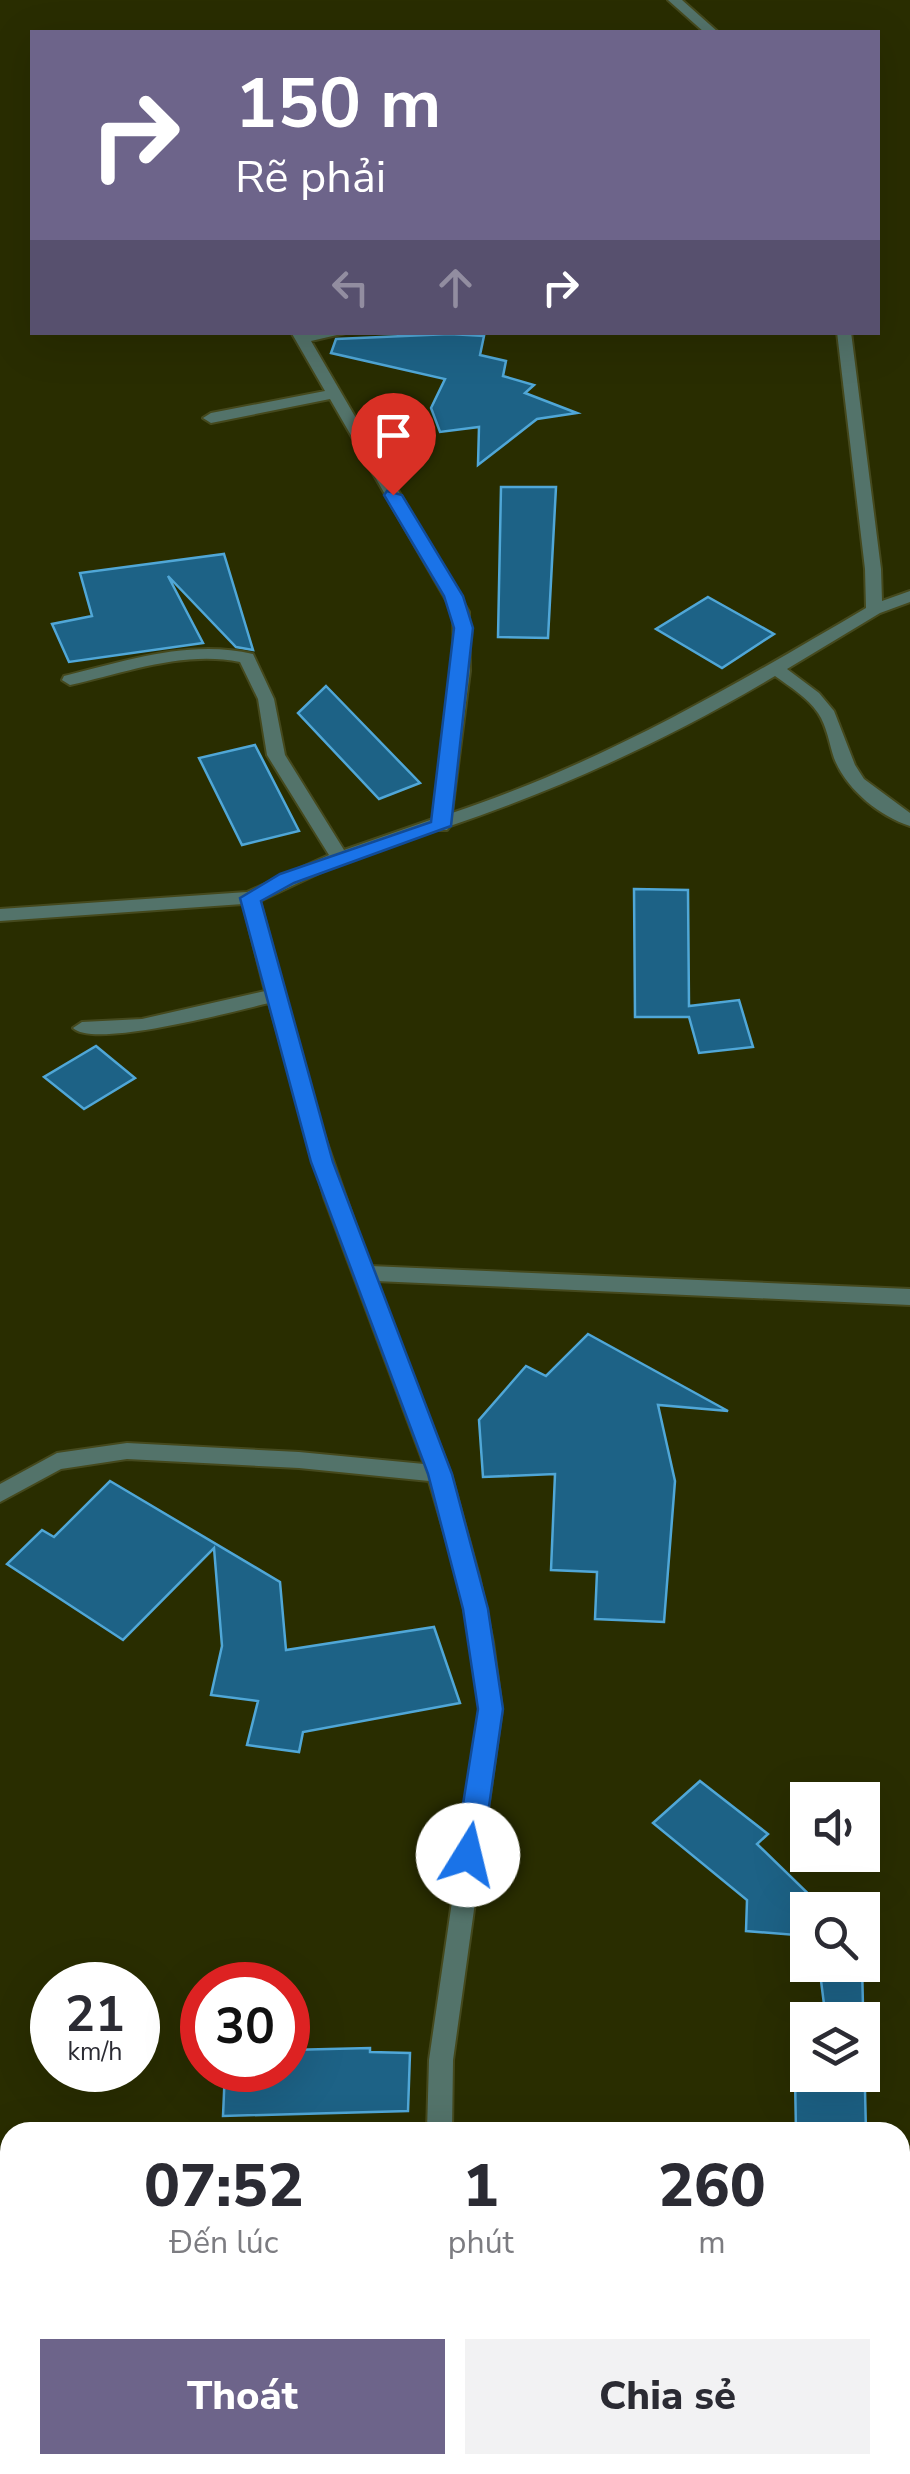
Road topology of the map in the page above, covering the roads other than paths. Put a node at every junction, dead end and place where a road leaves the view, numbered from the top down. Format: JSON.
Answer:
{"nodes":[{"id":1,"x":674,"y":0,"type":"edge"},
{"id":2,"x":709,"y":30,"type":"edge"},
{"id":3,"x":299,"y":335,"type":"edge"},
{"id":4,"x":844,"y":335,"type":"edge"},
{"id":5,"x":333,"y":394,"type":"junction"},
{"id":6,"x":211,"y":418,"type":"dead end"},
{"id":7,"x":910,"y":596,"type":"edge"},
{"id":8,"x":874,"y":610,"type":"junction"},
{"id":9,"x":775,"y":668,"type":"junction"},
{"id":10,"x":70,"y":680,"type":"dead end"},
{"id":11,"x":910,"y":820,"type":"edge"},
{"id":12,"x":441,"y":826,"type":"junction"},
{"id":13,"x":342,"y":860,"type":"junction"},
{"id":14,"x":250,"y":898,"type":"junction"},
{"id":15,"x":0,"y":916,"type":"edge"},
{"id":16,"x":277,"y":994,"type":"junction"},
{"id":17,"x":82,"y":1028,"type":"dead end"},
{"id":18,"x":364,"y":1273,"type":"junction"},
{"id":19,"x":910,"y":1297,"type":"edge"},
{"id":20,"x":440,"y":1474,"type":"junction"},
{"id":21,"x":0,"y":1494,"type":"edge"},
{"id":22,"x":440,"y":2122,"type":"edge"}],
"edges":[{"from":1,"to":2,"type":"street"},
{"from":3,"to":5,"type":"street"},
{"from":4,"to":8,"type":"street"},
{"from":5,"to":6,"type":"street"},
{"from":5,"to":12,"type":"street"},
{"from":7,"to":8,"type":"street"},
{"from":8,"to":9,"type":"street"},
{"from":9,"to":11,"type":"street"},
{"from":9,"to":12,"type":"street"},
{"from":10,"to":13,"type":"street"},
{"from":12,"to":13,"type":"street"},
{"from":13,"to":14,"type":"street"},
{"from":14,"to":15,"type":"street"},
{"from":14,"to":16,"type":"street"},
{"from":16,"to":17,"type":"street"},
{"from":16,"to":18,"type":"street"},
{"from":18,"to":19,"type":"street"},
{"from":18,"to":20,"type":"street"},
{"from":20,"to":21,"type":"street"},
{"from":20,"to":22,"type":"street"}]}
